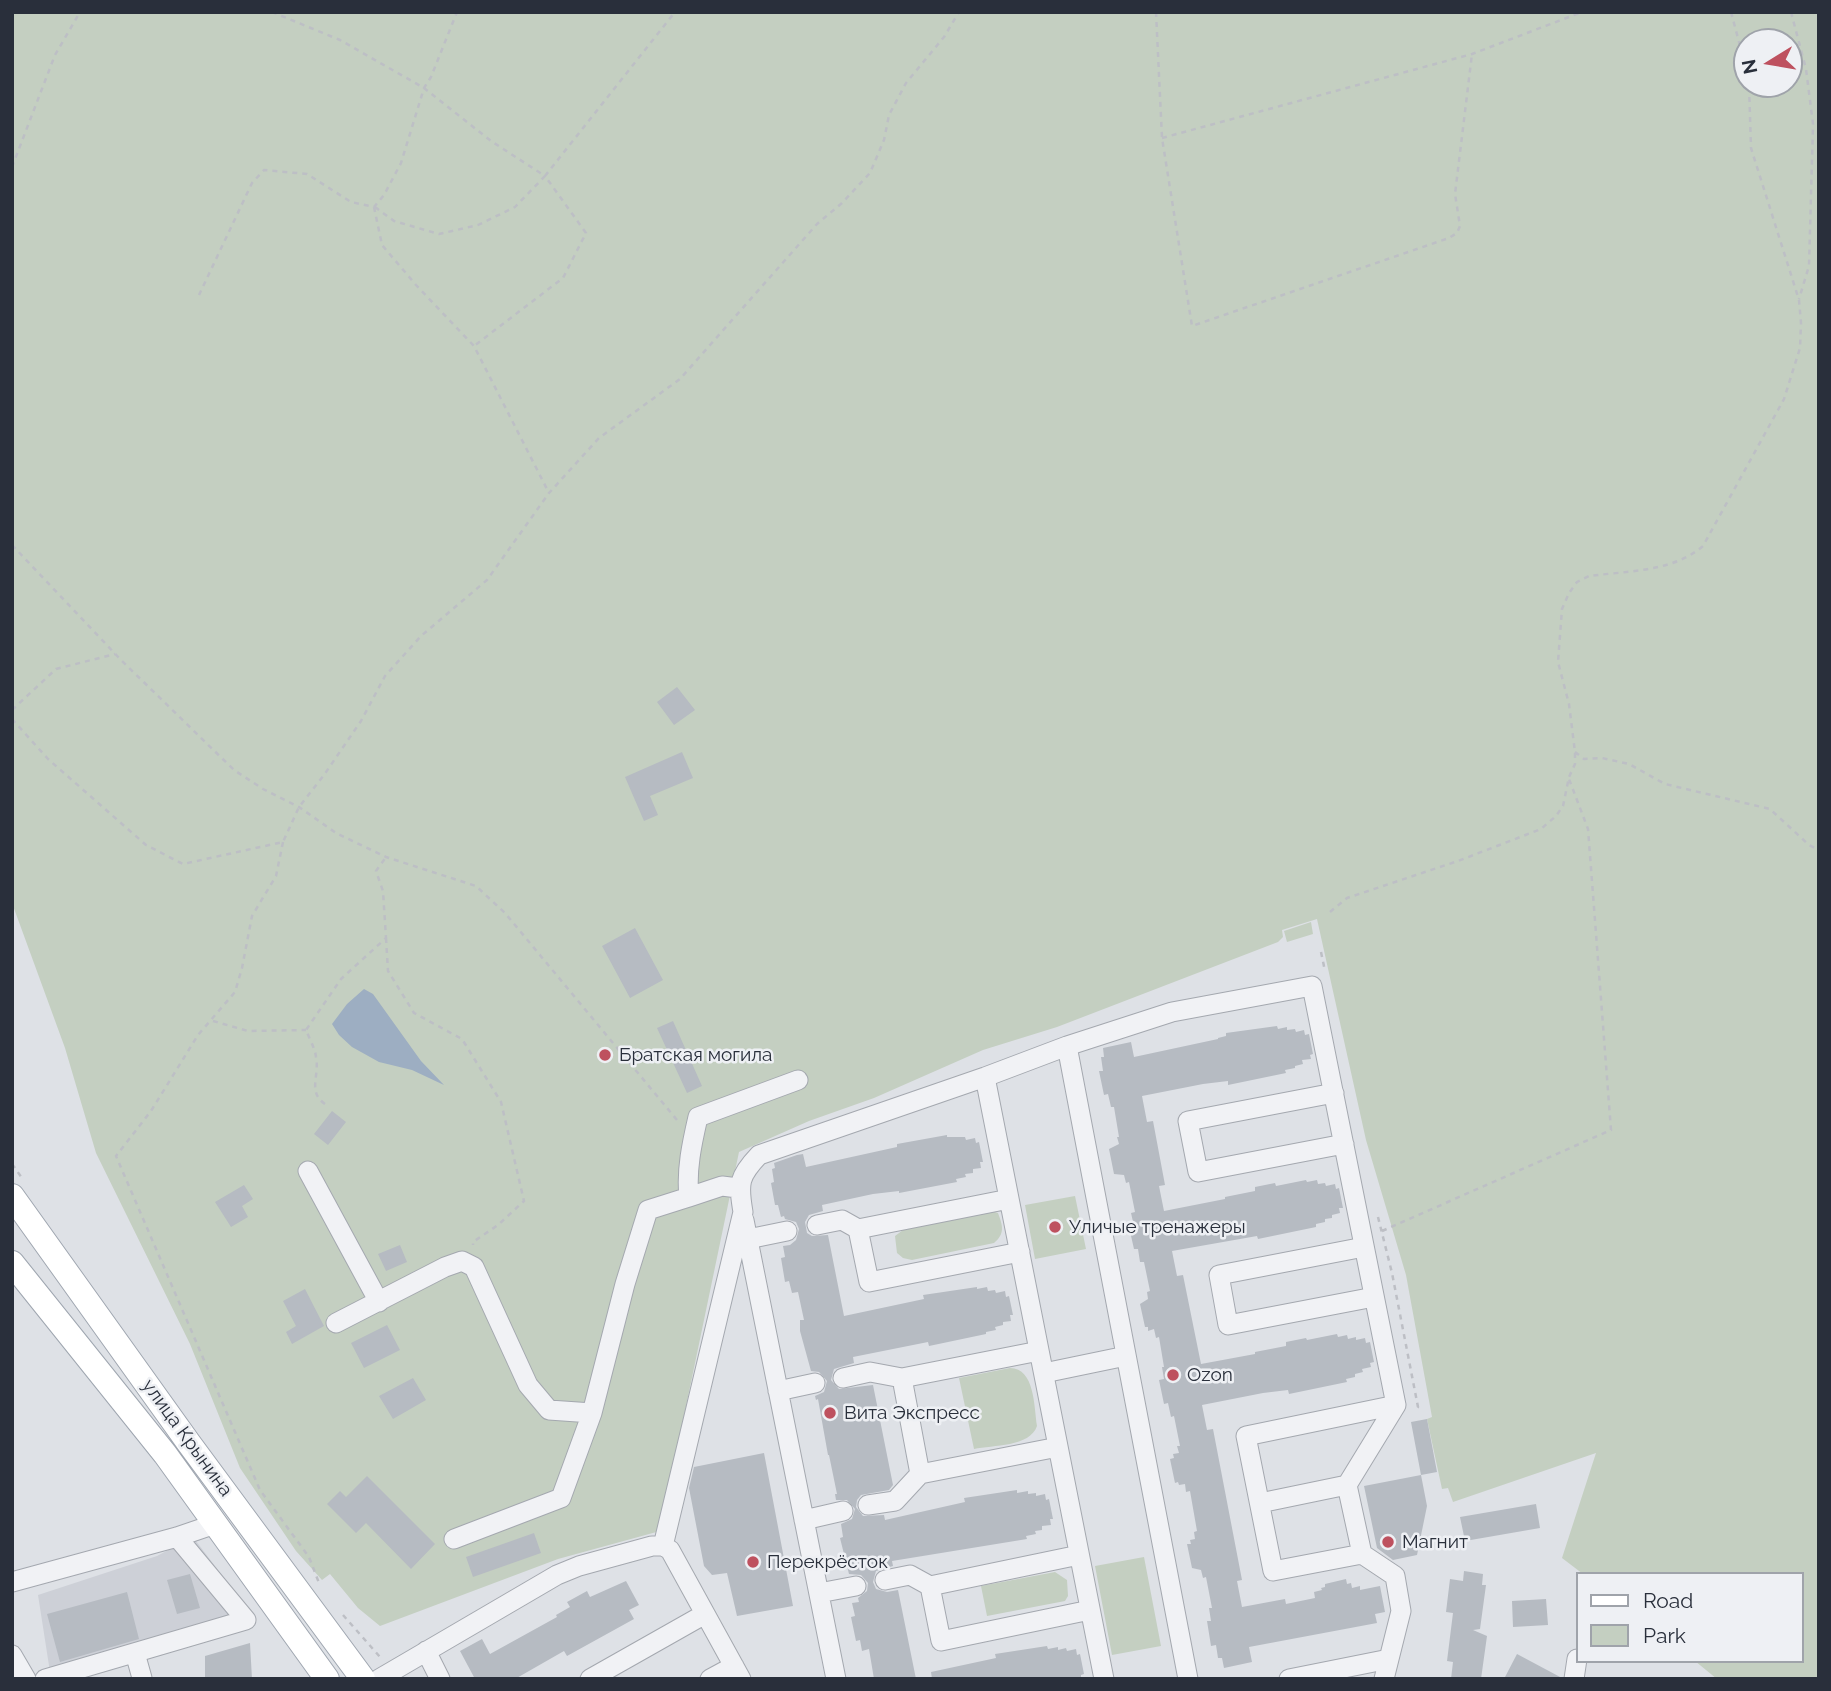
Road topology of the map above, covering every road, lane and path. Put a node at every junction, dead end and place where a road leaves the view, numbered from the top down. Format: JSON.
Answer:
{"nodes":[{"id":1,"x":80,"y":12,"type":"edge"},
{"id":2,"x":272,"y":12,"type":"edge"},
{"id":3,"x":457,"y":12,"type":"edge"},
{"id":4,"x":676,"y":12,"type":"edge"},
{"id":5,"x":959,"y":12,"type":"edge"},
{"id":6,"x":1156,"y":12,"type":"edge"},
{"id":7,"x":1582,"y":12,"type":"edge"},
{"id":8,"x":1791,"y":12,"type":"edge"},
{"id":9,"x":1472,"y":54,"type":"junction"},
{"id":10,"x":424,"y":88,"type":"junction"},
{"id":11,"x":1749,"y":98,"type":"edge"},
{"id":12,"x":1162,"y":138,"type":"junction"},
{"id":13,"x":12,"y":167,"type":"edge"},
{"id":14,"x":545,"y":176,"type":"junction"},
{"id":15,"x":374,"y":207,"type":"junction"},
{"id":16,"x":199,"y":295,"type":"dead end"},
{"id":17,"x":1799,"y":300,"type":"junction"},
{"id":18,"x":474,"y":346,"type":"junction"},
{"id":19,"x":549,"y":493,"type":"junction"},
{"id":20,"x":12,"y":545,"type":"edge"},
{"id":21,"x":115,"y":653,"type":"junction"},
{"id":22,"x":12,"y":710,"type":"edge"},
{"id":23,"x":12,"y":719,"type":"edge"},
{"id":24,"x":1576,"y":752,"type":"junction"},
{"id":25,"x":1569,"y":777,"type":"junction"},
{"id":26,"x":299,"y":807,"type":"junction"},
{"id":27,"x":282,"y":842,"type":"junction"},
{"id":28,"x":1819,"y":850,"type":"edge"},
{"id":29,"x":386,"y":857,"type":"junction"},
{"id":30,"x":1330,"y":912,"type":"dead end"},
{"id":31,"x":386,"y":938,"type":"junction"},
{"id":32,"x":211,"y":1020,"type":"junction"},
{"id":33,"x":306,"y":1030,"type":"junction"},
{"id":34,"x":1067,"y":1046,"type":"junction"},
{"id":35,"x":985,"y":1077,"type":"junction"},
{"id":36,"x":797,"y":1080,"type":"dead end"},
{"id":37,"x":1334,"y":1093,"type":"junction"},
{"id":38,"x":325,"y":1104,"type":"dead end"},
{"id":39,"x":693,"y":1138,"type":"junction"},
{"id":40,"x":1344,"y":1144,"type":"junction"},
{"id":41,"x":308,"y":1171,"type":"dead end"},
{"id":42,"x":738,"y":1188,"type":"junction"},
{"id":43,"x":12,"y":1196,"type":"edge"},
{"id":44,"x":689,"y":1197,"type":"junction"},
{"id":45,"x":1009,"y":1199,"type":"junction"},
{"id":46,"x":743,"y":1212,"type":"junction"},
{"id":47,"x":817,"y":1225,"type":"dead end"},
{"id":48,"x":858,"y":1228,"type":"junction"},
{"id":49,"x":787,"y":1231,"type":"dead end"},
{"id":50,"x":1382,"y":1231,"type":"dead end"},
{"id":51,"x":748,"y":1239,"type":"junction"},
{"id":52,"x":1364,"y":1247,"type":"junction"},
{"id":53,"x":1020,"y":1252,"type":"junction"},
{"id":54,"x":12,"y":1264,"type":"edge"},
{"id":55,"x":474,"y":1267,"type":"junction"},
{"id":56,"x":1374,"y":1297,"type":"junction"},
{"id":57,"x":379,"y":1301,"type":"junction"},
{"id":58,"x":336,"y":1323,"type":"dead end"},
{"id":59,"x":1039,"y":1351,"type":"junction"},
{"id":60,"x":1126,"y":1356,"type":"junction"},
{"id":61,"x":1044,"y":1373,"type":"junction"},
{"id":62,"x":843,"y":1378,"type":"dead end"},
{"id":63,"x":902,"y":1378,"type":"junction"},
{"id":64,"x":815,"y":1383,"type":"dead end"},
{"id":65,"x":778,"y":1391,"type":"junction"},
{"id":66,"x":1396,"y":1405,"type":"junction"},
{"id":67,"x":593,"y":1413,"type":"junction"},
{"id":68,"x":1058,"y":1447,"type":"junction"},
{"id":69,"x":920,"y":1474,"type":"junction"},
{"id":70,"x":1347,"y":1485,"type":"junction"},
{"id":71,"x":1259,"y":1503,"type":"junction"},
{"id":72,"x":868,"y":1505,"type":"dead end"},
{"id":73,"x":843,"y":1511,"type":"dead end"},
{"id":74,"x":804,"y":1520,"type":"junction"},
{"id":75,"x":215,"y":1524,"type":"junction"},
{"id":76,"x":177,"y":1537,"type":"junction"},
{"id":77,"x":454,"y":1539,"type":"dead end"},
{"id":78,"x":663,"y":1546,"type":"junction"},
{"id":79,"x":1362,"y":1554,"type":"junction"},
{"id":80,"x":1079,"y":1555,"type":"junction"},
{"id":81,"x":886,"y":1580,"type":"dead end"},
{"id":82,"x":12,"y":1582,"type":"edge"},
{"id":83,"x":856,"y":1586,"type":"dead end"},
{"id":84,"x":930,"y":1586,"type":"junction"},
{"id":85,"x":322,"y":1591,"type":"dead end"},
{"id":86,"x":819,"y":1593,"type":"junction"},
{"id":87,"x":1090,"y":1610,"type":"junction"},
{"id":88,"x":705,"y":1615,"type":"junction"},
{"id":89,"x":426,"y":1651,"type":"junction"},
{"id":90,"x":135,"y":1653,"type":"junction"},
{"id":91,"x":12,"y":1655,"type":"edge"},
{"id":92,"x":1389,"y":1659,"type":"junction"},
{"id":93,"x":738,"y":1672,"type":"edge"},
{"id":94,"x":142,"y":1678,"type":"edge"},
{"id":95,"x":26,"y":1679,"type":"edge"},
{"id":96,"x":45,"y":1679,"type":"edge"},
{"id":97,"x":327,"y":1679,"type":"edge"},
{"id":98,"x":363,"y":1679,"type":"edge"},
{"id":99,"x":379,"y":1679,"type":"edge"},
{"id":100,"x":440,"y":1679,"type":"edge"},
{"id":101,"x":590,"y":1679,"type":"edge"},
{"id":102,"x":710,"y":1679,"type":"edge"},
{"id":103,"x":836,"y":1679,"type":"edge"},
{"id":104,"x":1104,"y":1679,"type":"edge"},
{"id":105,"x":1188,"y":1679,"type":"edge"},
{"id":106,"x":1289,"y":1679,"type":"edge"},
{"id":107,"x":1384,"y":1679,"type":"edge"}],
"edges":[{"from":1,"to":13,"type":"path"},
{"from":2,"to":10,"type":"path"},
{"from":3,"to":10,"type":"path"},
{"from":4,"to":14,"type":"path"},
{"from":5,"to":19,"type":"path"},
{"from":6,"to":12,"type":"path"},
{"from":7,"to":9,"type":"path"},
{"from":8,"to":17,"type":"path"},
{"from":9,"to":12,"type":"path"},
{"from":9,"to":12,"type":"path"},
{"from":10,"to":14,"type":"path"},
{"from":10,"to":15,"type":"path"},
{"from":11,"to":17,"type":"path"},
{"from":14,"to":15,"type":"path"},
{"from":14,"to":18,"type":"path"},
{"from":15,"to":16,"type":"path"},
{"from":15,"to":18,"type":"path"},
{"from":17,"to":24,"type":"path"},
{"from":18,"to":19,"type":"path"},
{"from":19,"to":26,"type":"path"},
{"from":20,"to":21,"type":"path"},
{"from":21,"to":22,"type":"path"},
{"from":21,"to":26,"type":"path"},
{"from":23,"to":27,"type":"path"},
{"from":24,"to":25,"type":"path"},
{"from":24,"to":28,"type":"path"},
{"from":25,"to":30,"type":"path"},
{"from":25,"to":50,"type":"path"},
{"from":26,"to":27,"type":"path"},
{"from":26,"to":29,"type":"path"},
{"from":27,"to":32,"type":"path"},
{"from":29,"to":31,"type":"path"},
{"from":29,"to":39,"type":"path"},
{"from":31,"to":33,"type":"path"},
{"from":31,"to":55,"type":"path"},
{"from":32,"to":33,"type":"path"},
{"from":32,"to":85,"type":"path"},
{"from":33,"to":38,"type":"path"},
{"from":34,"to":35,"type":"street"},
{"from":34,"to":37,"type":"street"},
{"from":34,"to":60,"type":"street"},
{"from":35,"to":42,"type":"street"},
{"from":35,"to":45,"type":"street"},
{"from":36,"to":39,"type":"street"},
{"from":37,"to":40,"type":"street"},
{"from":37,"to":40,"type":"street"},
{"from":39,"to":44,"type":"street"},
{"from":40,"to":52,"type":"street"},
{"from":41,"to":57,"type":"street"},
{"from":42,"to":44,"type":"street"},
{"from":42,"to":46,"type":"street"},
{"from":43,"to":98,"type":"main road","name":"улица Крынина"},
{"from":44,"to":67,"type":"street"},
{"from":45,"to":48,"type":"street"},
{"from":45,"to":53,"type":"street"},
{"from":46,"to":51,"type":"street"},
{"from":46,"to":78,"type":"street"},
{"from":47,"to":48,"type":"street"},
{"from":48,"to":53,"type":"street"},
{"from":49,"to":51,"type":"street"},
{"from":51,"to":65,"type":"street"},
{"from":52,"to":56,"type":"street"},
{"from":52,"to":56,"type":"street"},
{"from":53,"to":59,"type":"street"},
{"from":54,"to":75,"type":"main road","name":"улица Крынина"},
{"from":55,"to":57,"type":"street"},
{"from":55,"to":67,"type":"street"},
{"from":56,"to":66,"type":"street"},
{"from":57,"to":58,"type":"street"},
{"from":59,"to":61,"type":"street"},
{"from":59,"to":63,"type":"street"},
{"from":60,"to":61,"type":"street"},
{"from":60,"to":105,"type":"street"},
{"from":61,"to":68,"type":"street"},
{"from":62,"to":63,"type":"street"},
{"from":63,"to":69,"type":"street"},
{"from":64,"to":65,"type":"street"},
{"from":65,"to":74,"type":"street"},
{"from":66,"to":70,"type":"street"},
{"from":66,"to":71,"type":"street"},
{"from":67,"to":77,"type":"street"},
{"from":68,"to":69,"type":"street"},
{"from":68,"to":80,"type":"street"},
{"from":69,"to":72,"type":"street"},
{"from":70,"to":71,"type":"street"},
{"from":70,"to":79,"type":"street"},
{"from":71,"to":79,"type":"street"},
{"from":73,"to":74,"type":"street"},
{"from":74,"to":86,"type":"street"},
{"from":75,"to":76,"type":"street"},
{"from":75,"to":97,"type":"main road","name":"улица Крынина"},
{"from":76,"to":82,"type":"street"},
{"from":76,"to":90,"type":"street"},
{"from":78,"to":88,"type":"street"},
{"from":78,"to":89,"type":"street"},
{"from":79,"to":92,"type":"street"},
{"from":80,"to":84,"type":"street"},
{"from":80,"to":87,"type":"street"},
{"from":81,"to":84,"type":"street"},
{"from":83,"to":86,"type":"street"},
{"from":84,"to":87,"type":"street"},
{"from":86,"to":103,"type":"street"},
{"from":87,"to":104,"type":"street"},
{"from":88,"to":93,"type":"street"},
{"from":88,"to":101,"type":"street"},
{"from":89,"to":99,"type":"street"},
{"from":89,"to":100,"type":"street"},
{"from":90,"to":94,"type":"street"},
{"from":90,"to":96,"type":"street"},
{"from":91,"to":95,"type":"street"},
{"from":92,"to":106,"type":"street"},
{"from":92,"to":107,"type":"street"},
{"from":93,"to":102,"type":"street"}]}
